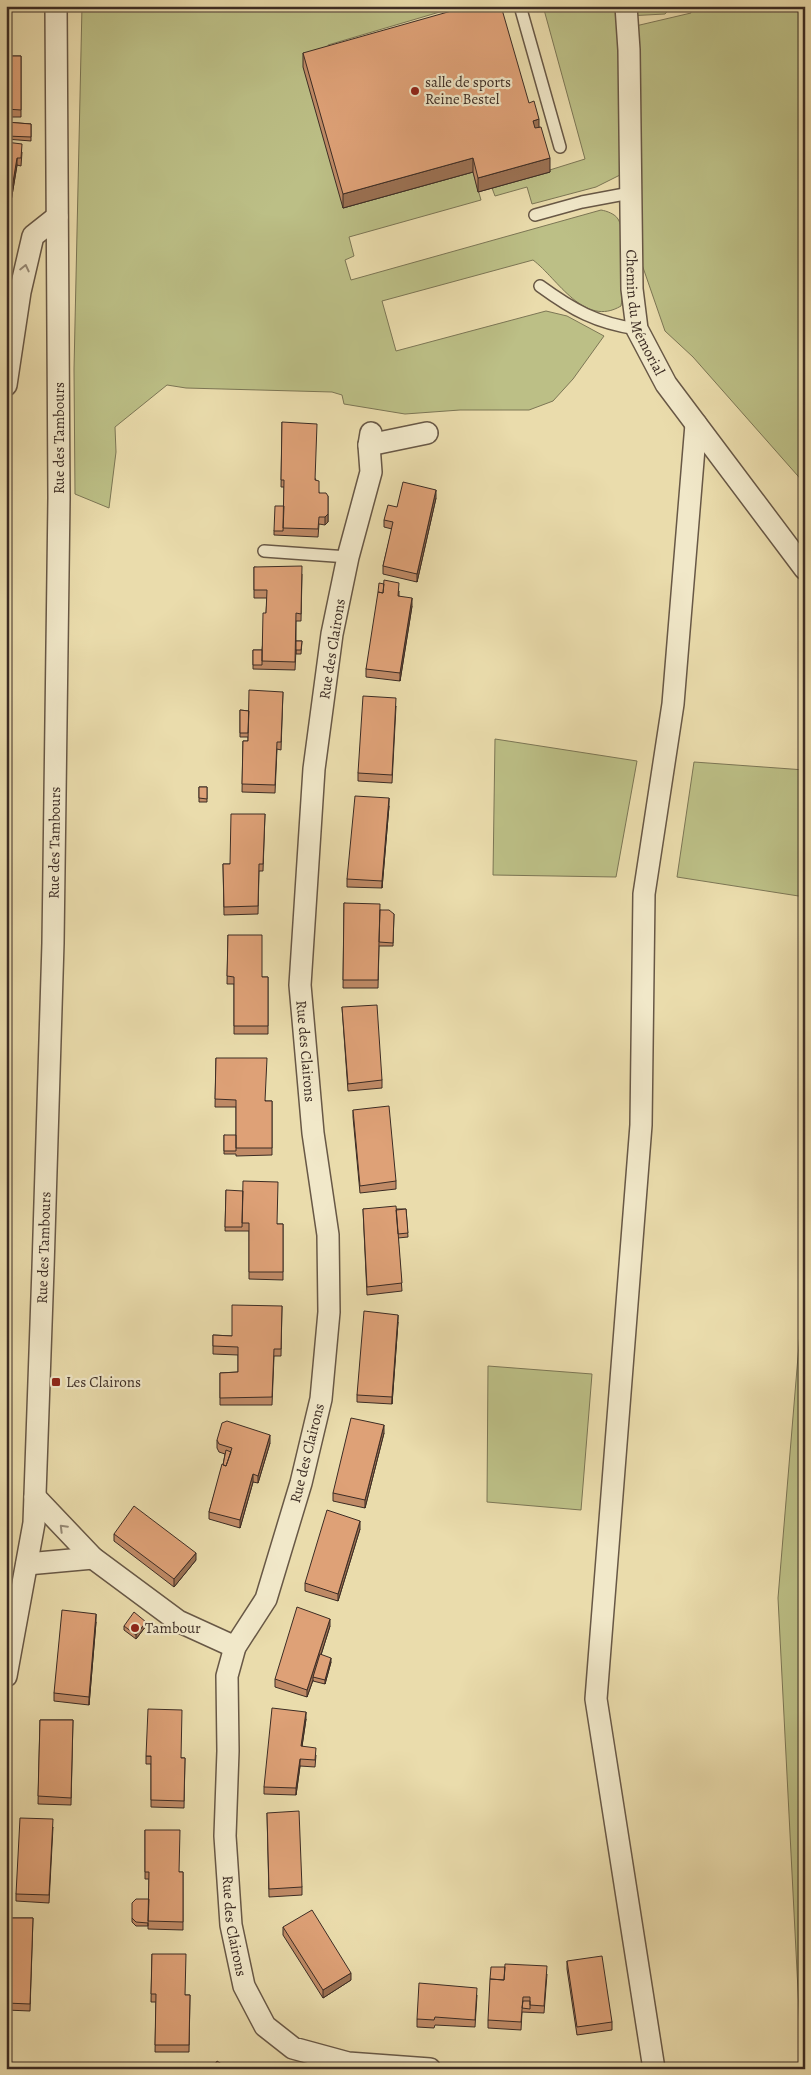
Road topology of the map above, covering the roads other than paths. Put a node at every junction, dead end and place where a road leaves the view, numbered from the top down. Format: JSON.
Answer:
{"nodes":[{"id":1,"x":56,"y":6,"type":"edge"},
{"id":2,"x":520,"y":6,"type":"edge"},
{"id":3,"x":626,"y":6,"type":"edge"},
{"id":4,"x":560,"y":147,"type":"dead end"},
{"id":5,"x":630,"y":193,"type":"junction"},
{"id":6,"x":535,"y":215,"type":"dead end"},
{"id":7,"x":57,"y":217,"type":"junction"},
{"id":8,"x":540,"y":286,"type":"dead end"},
{"id":9,"x":637,"y":329,"type":"junction"},
{"id":10,"x":6,"y":385,"type":"edge"},
{"id":11,"x":696,"y":424,"type":"junction"},
{"id":12,"x":427,"y":433,"type":"dead end"},
{"id":13,"x":264,"y":551,"type":"dead end"},
{"id":14,"x":348,"y":558,"type":"junction"},
{"id":15,"x":805,"y":569,"type":"edge"},
{"id":16,"x":35,"y":1497,"type":"junction"},
{"id":17,"x":93,"y":1558,"type":"junction"},
{"id":18,"x":27,"y":1564,"type":"junction"},
{"id":19,"x":235,"y":1647,"type":"junction"},
{"id":20,"x":6,"y":1676,"type":"edge"},
{"id":21,"x":430,"y":2069,"type":"edge"},
{"id":22,"x":654,"y":2069,"type":"edge"}],
"edges":[{"from":1,"to":7,"type":"street","name":"Rue des Tambours"},
{"from":2,"to":4,"type":"lane"},
{"from":3,"to":5,"type":"street","name":"Chemin du Mémorial"},
{"from":5,"to":6,"type":"lane"},
{"from":5,"to":9,"type":"street","name":"Chemin du Mémorial"},
{"from":10,"to":7,"type":"street","one_way":true},
{"from":7,"to":16,"type":"street","name":"Rue des Tambours"},
{"from":8,"to":9,"type":"lane"},
{"from":9,"to":11,"type":"street","name":"Chemin du Mémorial"},
{"from":11,"to":15,"type":"street","name":"Chemin du Mémorial"},
{"from":11,"to":22,"type":"street"},
{"from":12,"to":14,"type":"street","name":"Rue des Clairons"},
{"from":13,"to":14,"type":"lane"},
{"from":14,"to":19,"type":"street","name":"Rue des Clairons"},
{"from":17,"to":16,"type":"street","one_way":true},
{"from":16,"to":18,"type":"street","name":"Rue des Tambours"},
{"from":17,"to":18,"type":"street"},
{"from":17,"to":19,"type":"street"},
{"from":18,"to":20,"type":"street","name":"Rue des Tambours"},
{"from":19,"to":21,"type":"street","name":"Rue des Clairons"}]}
